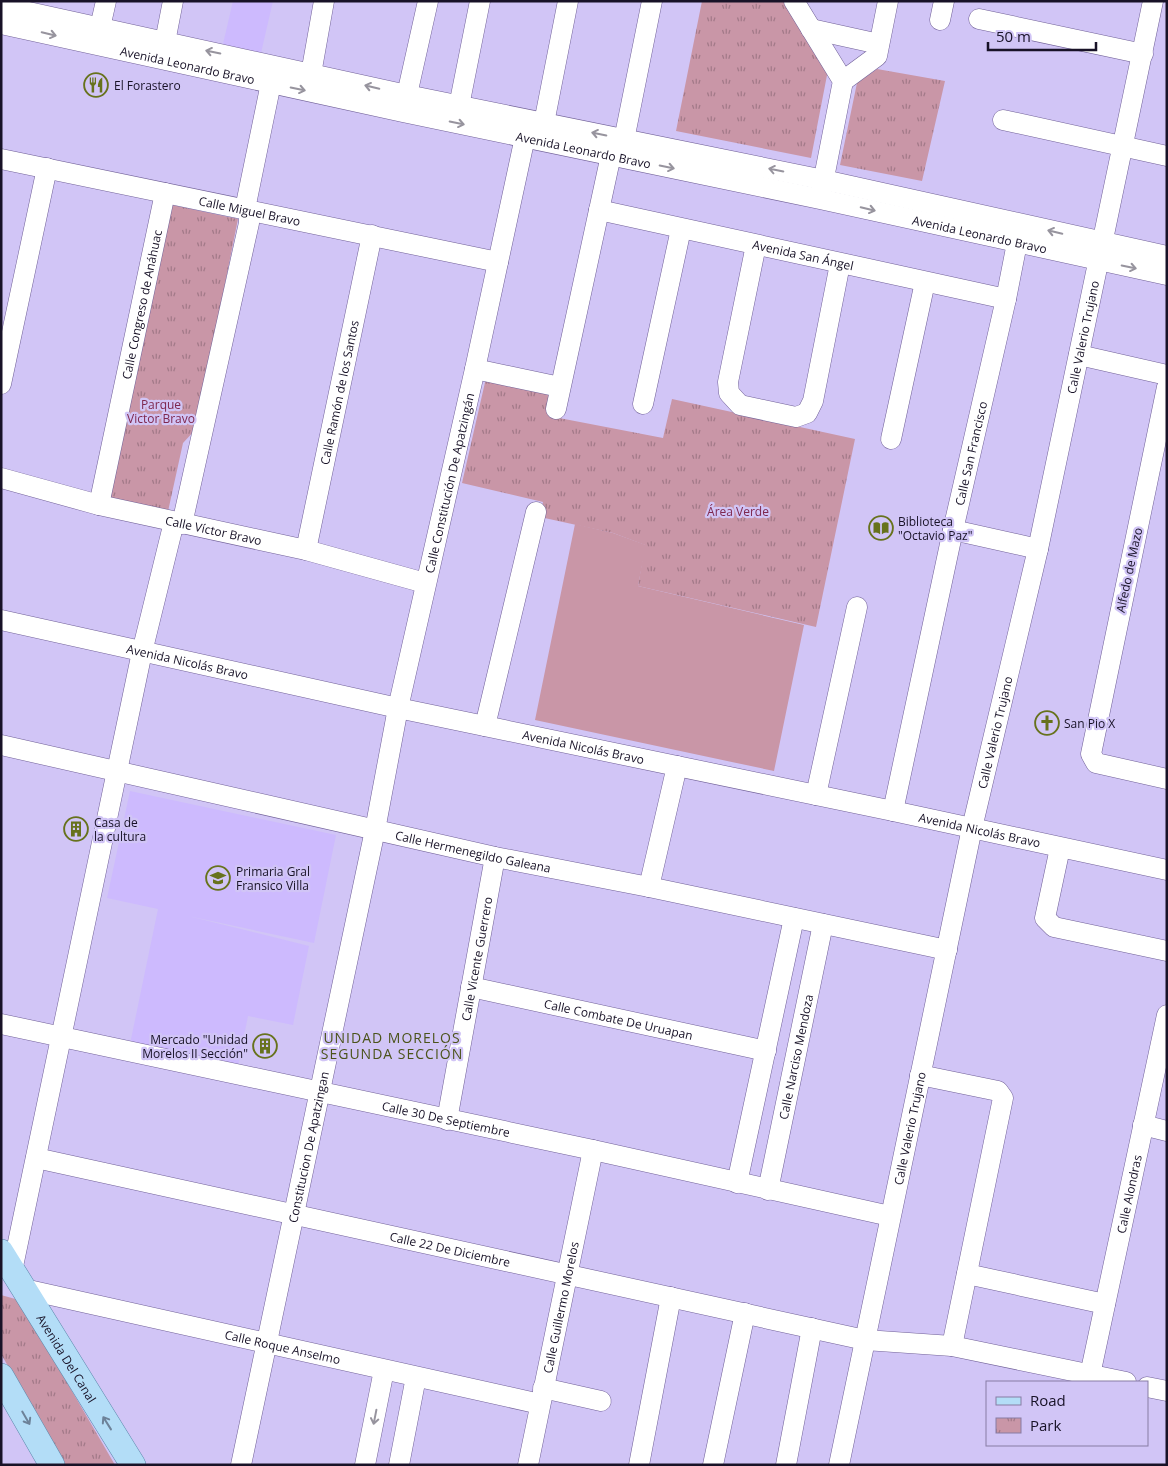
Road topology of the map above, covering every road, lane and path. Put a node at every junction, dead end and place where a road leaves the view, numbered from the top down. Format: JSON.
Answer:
{"nodes":[{"id":1,"x":106,"y":1,"type":"edge"},
{"id":2,"x":173,"y":1,"type":"edge"},
{"id":3,"x":324,"y":1,"type":"edge"},
{"id":4,"x":428,"y":1,"type":"edge"},
{"id":5,"x":480,"y":1,"type":"edge"},
{"id":6,"x":568,"y":1,"type":"edge"},
{"id":7,"x":652,"y":1,"type":"edge"},
{"id":8,"x":794,"y":1,"type":"edge"},
{"id":9,"x":888,"y":1,"type":"edge"},
{"id":10,"x":1153,"y":1,"type":"edge"},
{"id":11,"x":1,"y":6,"type":"edge"},
{"id":12,"x":33,"y":7,"type":"edge"},
{"id":13,"x":979,"y":19,"type":"dead end"},
{"id":14,"x":1,"y":24,"type":"edge"},
{"id":15,"x":812,"y":29,"type":"junction"},
{"id":16,"x":98,"y":36,"type":"junction"},
{"id":17,"x":165,"y":42,"type":"junction"},
{"id":18,"x":879,"y":44,"type":"junction"},
{"id":19,"x":1143,"y":54,"type":"junction"},
{"id":20,"x":311,"y":74,"type":"junction"},
{"id":21,"x":843,"y":80,"type":"junction"},
{"id":22,"x":271,"y":83,"type":"junction"},
{"id":23,"x":405,"y":104,"type":"junction"},
{"id":24,"x":459,"y":106,"type":"junction"},
{"id":25,"x":1003,"y":120,"type":"dead end"},
{"id":26,"x":544,"y":122,"type":"junction"},
{"id":27,"x":525,"y":137,"type":"junction"},
{"id":28,"x":624,"y":140,"type":"junction"},
{"id":29,"x":1123,"y":147,"type":"junction"},
{"id":30,"x":611,"y":155,"type":"junction"},
{"id":31,"x":1167,"y":156,"type":"edge"},
{"id":32,"x":1,"y":159,"type":"edge"},
{"id":33,"x":47,"y":168,"type":"junction"},
{"id":34,"x":822,"y":189,"type":"junction"},
{"id":35,"x":165,"y":193,"type":"junction"},
{"id":36,"x":247,"y":210,"type":"junction"},
{"id":37,"x":599,"y":210,"type":"junction"},
{"id":38,"x":681,"y":228,"type":"junction"},
{"id":39,"x":372,"y":235,"type":"junction"},
{"id":40,"x":1017,"y":243,"type":"junction"},
{"id":41,"x":756,"y":245,"type":"junction"},
{"id":42,"x":1100,"y":251,"type":"junction"},
{"id":43,"x":1167,"y":256,"type":"edge"},
{"id":44,"x":498,"y":262,"type":"junction"},
{"id":45,"x":840,"y":264,"type":"junction"},
{"id":46,"x":1167,"y":275,"type":"edge"},
{"id":47,"x":924,"y":282,"type":"junction"},
{"id":48,"x":1006,"y":300,"type":"junction"},
{"id":49,"x":1079,"y":355,"type":"junction"},
{"id":50,"x":475,"y":368,"type":"junction"},
{"id":51,"x":1167,"y":375,"type":"edge"},
{"id":52,"x":1,"y":384,"type":"edge"},
{"id":53,"x":560,"y":387,"type":"junction"},
{"id":54,"x":1167,"y":387,"type":"edge"},
{"id":55,"x":643,"y":404,"type":"dead end"},
{"id":56,"x":556,"y":409,"type":"dead end"},
{"id":57,"x":891,"y":439,"type":"dead end"},
{"id":58,"x":1,"y":478,"type":"edge"},
{"id":59,"x":99,"y":505,"type":"junction"},
{"id":60,"x":536,"y":512,"type":"dead end"},
{"id":61,"x":176,"y":522,"type":"junction"},
{"id":62,"x":954,"y":530,"type":"junction"},
{"id":63,"x":1038,"y":549,"type":"junction"},
{"id":64,"x":306,"y":550,"type":"junction"},
{"id":65,"x":425,"y":583,"type":"junction"},
{"id":66,"x":857,"y":607,"type":"dead end"},
{"id":67,"x":1,"y":620,"type":"edge"},
{"id":68,"x":142,"y":652,"type":"junction"},
{"id":69,"x":398,"y":708,"type":"junction"},
{"id":70,"x":485,"y":726,"type":"junction"},
{"id":71,"x":1,"y":745,"type":"edge"},
{"id":72,"x":677,"y":766,"type":"junction"},
{"id":73,"x":118,"y":771,"type":"junction"},
{"id":74,"x":1167,"y":779,"type":"edge"},
{"id":75,"x":816,"y":795,"type":"junction"},
{"id":76,"x":893,"y":811,"type":"junction"},
{"id":77,"x":972,"y":828,"type":"junction"},
{"id":78,"x":375,"y":830,"type":"junction"},
{"id":79,"x":1060,"y":848,"type":"junction"},
{"id":80,"x":495,"y":857,"type":"junction"},
{"id":81,"x":1167,"y":870,"type":"edge"},
{"id":82,"x":649,"y":887,"type":"junction"},
{"id":83,"x":794,"y":918,"type":"junction"},
{"id":84,"x":823,"y":924,"type":"junction"},
{"id":85,"x":946,"y":950,"type":"junction"},
{"id":86,"x":1167,"y":951,"type":"edge"},
{"id":87,"x":472,"y":987,"type":"junction"},
{"id":88,"x":1167,"y":1015,"type":"edge"},
{"id":89,"x":1,"y":1024,"type":"edge"},
{"id":90,"x":61,"y":1037,"type":"junction"},
{"id":91,"x":766,"y":1051,"type":"junction"},
{"id":92,"x":920,"y":1075,"type":"junction"},
{"id":93,"x":320,"y":1092,"type":"junction"},
{"id":94,"x":446,"y":1120,"type":"junction"},
{"id":95,"x":1143,"y":1125,"type":"junction"},
{"id":96,"x":1167,"y":1130,"type":"edge"},
{"id":97,"x":593,"y":1150,"type":"junction"},
{"id":98,"x":36,"y":1158,"type":"junction"},
{"id":99,"x":737,"y":1184,"type":"junction"},
{"id":100,"x":768,"y":1190,"type":"junction"},
{"id":101,"x":294,"y":1214,"type":"junction"},
{"id":102,"x":890,"y":1216,"type":"junction"},
{"id":103,"x":13,"y":1271,"type":"edge"},
{"id":104,"x":967,"y":1274,"type":"junction"},
{"id":105,"x":567,"y":1275,"type":"junction"},
{"id":106,"x":671,"y":1297,"type":"junction"},
{"id":107,"x":1105,"y":1304,"type":"junction"},
{"id":108,"x":745,"y":1314,"type":"junction"},
{"id":109,"x":812,"y":1328,"type":"junction"},
{"id":110,"x":865,"y":1340,"type":"junction"},
{"id":111,"x":267,"y":1344,"type":"junction"},
{"id":112,"x":952,"y":1346,"type":"junction"},
{"id":113,"x":384,"y":1370,"type":"junction"},
{"id":114,"x":1090,"y":1375,"type":"junction"},
{"id":115,"x":1,"y":1376,"type":"edge"},
{"id":116,"x":416,"y":1377,"type":"junction"},
{"id":117,"x":1121,"y":1381,"type":"edge"},
{"id":118,"x":1148,"y":1387,"type":"edge"},
{"id":119,"x":1167,"y":1391,"type":"edge"},
{"id":120,"x":542,"y":1396,"type":"junction"},
{"id":121,"x":601,"y":1401,"type":"dead end"},
{"id":122,"x":52,"y":1465,"type":"edge"},
{"id":123,"x":133,"y":1465,"type":"edge"},
{"id":124,"x":241,"y":1465,"type":"edge"},
{"id":125,"x":365,"y":1465,"type":"edge"},
{"id":126,"x":399,"y":1465,"type":"edge"},
{"id":127,"x":528,"y":1465,"type":"edge"},
{"id":128,"x":638,"y":1465,"type":"edge"},
{"id":129,"x":713,"y":1465,"type":"edge"},
{"id":130,"x":786,"y":1465,"type":"edge"},
{"id":131,"x":839,"y":1465,"type":"edge"}],
"edges":[{"from":1,"to":16,"type":"street"},
{"from":2,"to":17,"type":"street"},
{"from":3,"to":20,"type":"street"},
{"from":4,"to":23,"type":"street"},
{"from":5,"to":24,"type":"street"},
{"from":6,"to":26,"type":"street"},
{"from":7,"to":28,"type":"street"},
{"from":8,"to":15,"type":"street"},
{"from":9,"to":18,"type":"street"},
{"from":10,"to":19,"type":"street","name":"Calle Valerio Trujano"},
{"from":11,"to":12,"type":"street","name":"Avenida Leonardo Bravo"},
{"from":12,"to":16,"type":"street","name":"Avenida Leonardo Bravo"},
{"from":13,"to":19,"type":"street"},
{"from":14,"to":16,"type":"street","name":"Avenida Leonardo Bravo","one_way":true},
{"from":15,"to":18,"type":"street"},
{"from":15,"to":21,"type":"street"},
{"from":16,"to":17,"type":"street","name":"Avenida Leonardo Bravo"},
{"from":16,"to":22,"type":"street","name":"Avenida Leonardo Bravo"},
{"from":20,"to":17,"type":"street","name":"Avenida Leonardo Bravo","one_way":true},
{"from":18,"to":21,"type":"street"},
{"from":19,"to":29,"type":"street","name":"Calle Valerio Trujano"},
{"from":23,"to":20,"type":"street","name":"Avenida Leonardo Bravo","one_way":true},
{"from":21,"to":34,"type":"street"},
{"from":22,"to":23,"type":"street","name":"Avenida Leonardo Bravo","one_way":true},
{"from":22,"to":36,"type":"street"},
{"from":23,"to":24,"type":"street","name":"Avenida Leonardo Bravo"},
{"from":23,"to":27,"type":"street","name":"Avenida Leonardo Bravo","one_way":true},
{"from":24,"to":26,"type":"street","name":"Avenida Leonardo Bravo"},
{"from":25,"to":29,"type":"street"},
{"from":28,"to":26,"type":"street","name":"Avenida Leonardo Bravo","one_way":true},
{"from":27,"to":30,"type":"street","name":"Avenida Leonardo Bravo"},
{"from":27,"to":44,"type":"street","name":"Calle Constitución De Apatzingán"},
{"from":34,"to":28,"type":"street","name":"Avenida Leonardo Bravo","one_way":true},
{"from":29,"to":31,"type":"street"},
{"from":29,"to":42,"type":"street","name":"Calle Valerio Trujano"},
{"from":30,"to":34,"type":"street","name":"Avenida Leonardo Bravo","one_way":true},
{"from":30,"to":37,"type":"street"},
{"from":32,"to":33,"type":"street","name":"Calle Miguel Bravo"},
{"from":33,"to":35,"type":"street","name":"Calle Miguel Bravo"},
{"from":33,"to":52,"type":"street"},
{"from":34,"to":40,"type":"street","name":"Avenida Leonardo Bravo","one_way":true},
{"from":42,"to":34,"type":"street","name":"Avenida Leonardo Bravo","one_way":true},
{"from":35,"to":36,"type":"street","name":"Calle Miguel Bravo"},
{"from":35,"to":59,"type":"street","name":"Calle Congreso de Anáhuac"},
{"from":36,"to":39,"type":"street","name":"Calle Miguel Bravo"},
{"from":36,"to":61,"type":"street"},
{"from":37,"to":38,"type":"street","name":"Avenida San Ángel"},
{"from":37,"to":53,"type":"street"},
{"from":38,"to":41,"type":"street","name":"Avenida San Ángel"},
{"from":38,"to":55,"type":"street"},
{"from":39,"to":44,"type":"street","name":"Calle Miguel Bravo"},
{"from":39,"to":64,"type":"street","name":"Calle Ramón de los Santos"},
{"from":40,"to":42,"type":"street","name":"Avenida Leonardo Bravo"},
{"from":40,"to":48,"type":"street","name":"Calle San Francisco"},
{"from":41,"to":45,"type":"street","name":"Avenida San Ángel"},
{"from":41,"to":45,"type":"street"},
{"from":42,"to":43,"type":"street","name":"Avenida Leonardo Bravo"},
{"from":42,"to":46,"type":"street","name":"Avenida Leonardo Bravo","one_way":true},
{"from":42,"to":49,"type":"street","name":"Calle Valerio Trujano"},
{"from":44,"to":50,"type":"street","name":"Calle Constitución De Apatzingán"},
{"from":45,"to":47,"type":"street","name":"Avenida San Ángel"},
{"from":47,"to":48,"type":"street","name":"Avenida San Ángel"},
{"from":47,"to":57,"type":"street"},
{"from":48,"to":62,"type":"street","name":"Calle San Francisco"},
{"from":49,"to":51,"type":"street"},
{"from":49,"to":63,"type":"street","name":"Calle Valerio Trujano"},
{"from":50,"to":53,"type":"street"},
{"from":50,"to":65,"type":"street","name":"Calle Constitución De Apatzingán"},
{"from":53,"to":56,"type":"street"},
{"from":54,"to":74,"type":"street","name":"Alfedo de Mazo"},
{"from":58,"to":59,"type":"street","name":"Calle Víctor Bravo"},
{"from":59,"to":61,"type":"street","name":"Calle Víctor Bravo"},
{"from":60,"to":70,"type":"street"},
{"from":61,"to":64,"type":"street","name":"Calle Víctor Bravo"},
{"from":61,"to":68,"type":"street"},
{"from":62,"to":63,"type":"street"},
{"from":62,"to":76,"type":"street","name":"Calle San Francisco"},
{"from":63,"to":77,"type":"street","name":"Calle Valerio Trujano"},
{"from":64,"to":65,"type":"street","name":"Calle Víctor Bravo"},
{"from":65,"to":69,"type":"street","name":"Calle Constitución De Apatzingán"},
{"from":66,"to":75,"type":"street"},
{"from":67,"to":68,"type":"street","name":"Avenida Nicolás Bravo"},
{"from":68,"to":69,"type":"street","name":"Avenida Nicolás Bravo"},
{"from":68,"to":73,"type":"street"},
{"from":69,"to":70,"type":"street","name":"Avenida Nicolás Bravo"},
{"from":69,"to":78,"type":"street","name":"Calle Constitución De Apatzingán"},
{"from":70,"to":72,"type":"street","name":"Avenida Nicolás Bravo"},
{"from":71,"to":73,"type":"street","name":"Calle Hermenegildo Galeana"},
{"from":72,"to":75,"type":"street","name":"Avenida Nicolás Bravo"},
{"from":72,"to":82,"type":"street"},
{"from":73,"to":78,"type":"street","name":"Calle Hermenegildo Galeana"},
{"from":73,"to":90,"type":"street"},
{"from":75,"to":76,"type":"street","name":"Avenida Nicolás Bravo"},
{"from":76,"to":77,"type":"street","name":"Avenida Nicolás Bravo"},
{"from":77,"to":79,"type":"street","name":"Avenida Nicolás Bravo"},
{"from":77,"to":85,"type":"street","name":"Calle Valerio Trujano"},
{"from":78,"to":80,"type":"street","name":"Calle Hermenegildo Galeana"},
{"from":78,"to":93,"type":"street","name":"Constitucion De Apatzingan"},
{"from":79,"to":81,"type":"street","name":"Avenida Nicolás Bravo"},
{"from":79,"to":86,"type":"street"},
{"from":80,"to":82,"type":"street","name":"Calle Hermenegildo Galeana"},
{"from":80,"to":87,"type":"street","name":"Calle Vicente Guerrero"},
{"from":82,"to":83,"type":"street","name":"Calle Hermenegildo Galeana"},
{"from":83,"to":84,"type":"street","name":"Calle Hermenegildo Galeana"},
{"from":83,"to":91,"type":"street"},
{"from":84,"to":85,"type":"street","name":"Calle Hermenegildo Galeana"},
{"from":84,"to":100,"type":"street","name":"Calle Narciso Mendoza"},
{"from":85,"to":92,"type":"street","name":"Calle Valerio Trujano"},
{"from":87,"to":91,"type":"street","name":"Calle Combate De Uruapan"},
{"from":87,"to":94,"type":"street","name":"Calle Vicente Guerrero"},
{"from":88,"to":95,"type":"street","name":"Calle Alondras"},
{"from":89,"to":90,"type":"street","name":"Calle 30 De Septiembre"},
{"from":90,"to":93,"type":"street","name":"Calle 30 De Septiembre"},
{"from":90,"to":98,"type":"street"},
{"from":91,"to":99,"type":"street"},
{"from":92,"to":102,"type":"street","name":"Calle Valerio Trujano"},
{"from":92,"to":104,"type":"street"},
{"from":93,"to":94,"type":"street","name":"Calle 30 De Septiembre"},
{"from":93,"to":101,"type":"street","name":"Constitucion De Apatzingan"},
{"from":94,"to":97,"type":"street","name":"Calle 30 De Septiembre"},
{"from":95,"to":96,"type":"street"},
{"from":95,"to":107,"type":"street","name":"Calle Alondras"},
{"from":97,"to":99,"type":"street","name":"Calle 30 De Septiembre"},
{"from":97,"to":105,"type":"street","name":"Calle Guillermo Morelos"},
{"from":98,"to":101,"type":"street","name":"Calle 22 De Diciembre"},
{"from":98,"to":103,"type":"street"},
{"from":99,"to":100,"type":"street","name":"Calle 30 De Septiembre"},
{"from":100,"to":102,"type":"street","name":"Calle 30 De Septiembre"},
{"from":101,"to":105,"type":"street","name":"Calle 22 De Diciembre"},
{"from":101,"to":111,"type":"street","name":"Constitucion De Apatzingan"},
{"from":102,"to":110,"type":"street","name":"Calle Valerio Trujano"},
{"from":103,"to":111,"type":"street","name":"Calle Roque Anselmo"},
{"from":123,"to":103,"type":"main road","name":"Avenida Del Canal","one_way":true},
{"from":104,"to":107,"type":"street"},
{"from":104,"to":112,"type":"street"},
{"from":105,"to":106,"type":"street","name":"Calle 22 De Diciembre"},
{"from":105,"to":120,"type":"street","name":"Calle Guillermo Morelos"},
{"from":106,"to":108,"type":"street","name":"Calle 22 De Diciembre"},
{"from":106,"to":128,"type":"street"},
{"from":107,"to":114,"type":"street","name":"Calle Alondras"},
{"from":108,"to":109,"type":"street","name":"Calle 22 De Diciembre"},
{"from":108,"to":129,"type":"street"},
{"from":109,"to":110,"type":"street","name":"Calle 22 De Diciembre"},
{"from":109,"to":130,"type":"street"},
{"from":110,"to":112,"type":"street","name":"Calle 22 De Diciembre"},
{"from":110,"to":131,"type":"street","name":"Calle Valerio Trujano"},
{"from":111,"to":113,"type":"street","name":"Calle Roque Anselmo"},
{"from":111,"to":124,"type":"street","name":"Constitucion De Apatzingan"},
{"from":112,"to":114,"type":"street","name":"Calle 22 De Diciembre"},
{"from":113,"to":116,"type":"street","name":"Calle Roque Anselmo"},
{"from":113,"to":125,"type":"street","one_way":true},
{"from":114,"to":117,"type":"street","name":"Calle 22 De Diciembre"},
{"from":115,"to":122,"type":"main road","one_way":true},
{"from":116,"to":120,"type":"street","name":"Calle Roque Anselmo"},
{"from":116,"to":126,"type":"street"},
{"from":118,"to":119,"type":"street"},
{"from":120,"to":121,"type":"street","name":"Calle Roque Anselmo"},
{"from":120,"to":127,"type":"street","name":"Calle Guillermo Morelos"}]}
